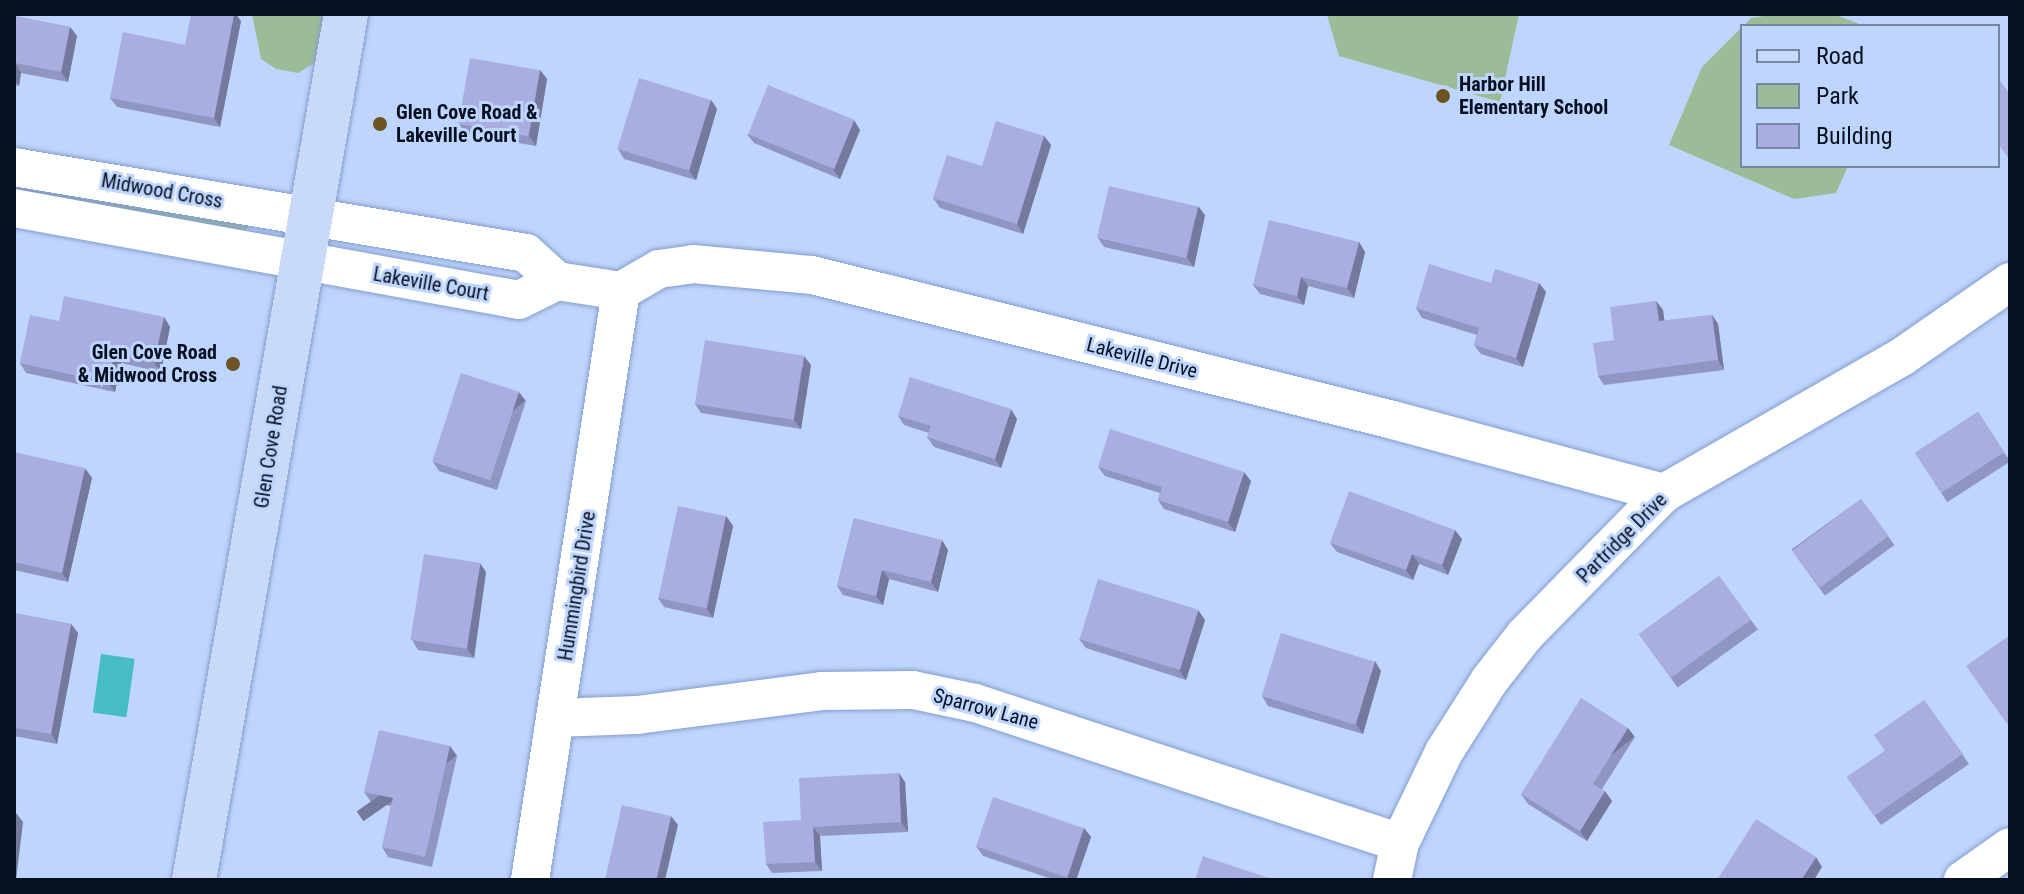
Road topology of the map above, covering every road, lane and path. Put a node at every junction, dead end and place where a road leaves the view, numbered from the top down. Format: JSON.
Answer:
{"nodes":[{"id":1,"x":346,"y":14,"type":"edge"},
{"id":2,"x":14,"y":167,"type":"edge"},
{"id":3,"x":14,"y":208,"type":"edge"},
{"id":4,"x":309,"y":216,"type":"junction"},
{"id":5,"x":302,"y":260,"type":"junction"},
{"id":6,"x":557,"y":281,"type":"junction"},
{"id":7,"x":2010,"y":282,"type":"edge"},
{"id":8,"x":621,"y":291,"type":"junction"},
{"id":9,"x":1664,"y":493,"type":"junction"},
{"id":10,"x":555,"y":718,"type":"junction"},
{"id":11,"x":1400,"y":843,"type":"junction"},
{"id":12,"x":2010,"y":847,"type":"edge"},
{"id":13,"x":194,"y":880,"type":"edge"},
{"id":14,"x":530,"y":880,"type":"edge"},
{"id":15,"x":1392,"y":880,"type":"edge"},
{"id":16,"x":1963,"y":880,"type":"edge"}],
"edges":[{"from":1,"to":4,"type":"main road","name":"Glen Cove Road"},
{"from":2,"to":4,"type":"street","name":"Midwood Cross"},
{"from":3,"to":5,"type":"street"},
{"from":4,"to":5,"type":"main road","name":"Glen Cove Road"},
{"from":4,"to":6,"type":"street"},
{"from":5,"to":6,"type":"street","name":"Lakeville Court"},
{"from":5,"to":13,"type":"main road","name":"Glen Cove Road"},
{"from":6,"to":8,"type":"street"},
{"from":7,"to":9,"type":"street","name":"Partridge Drive"},
{"from":8,"to":9,"type":"street","name":"Lakeville Drive"},
{"from":8,"to":10,"type":"street","name":"Hummingbird Drive"},
{"from":9,"to":11,"type":"street","name":"Partridge Drive"},
{"from":10,"to":11,"type":"street","name":"Sparrow Lane"},
{"from":10,"to":14,"type":"street","name":"Hummingbird Drive"},
{"from":11,"to":15,"type":"street","name":"Partridge Drive"},
{"from":12,"to":16,"type":"street"}]}
